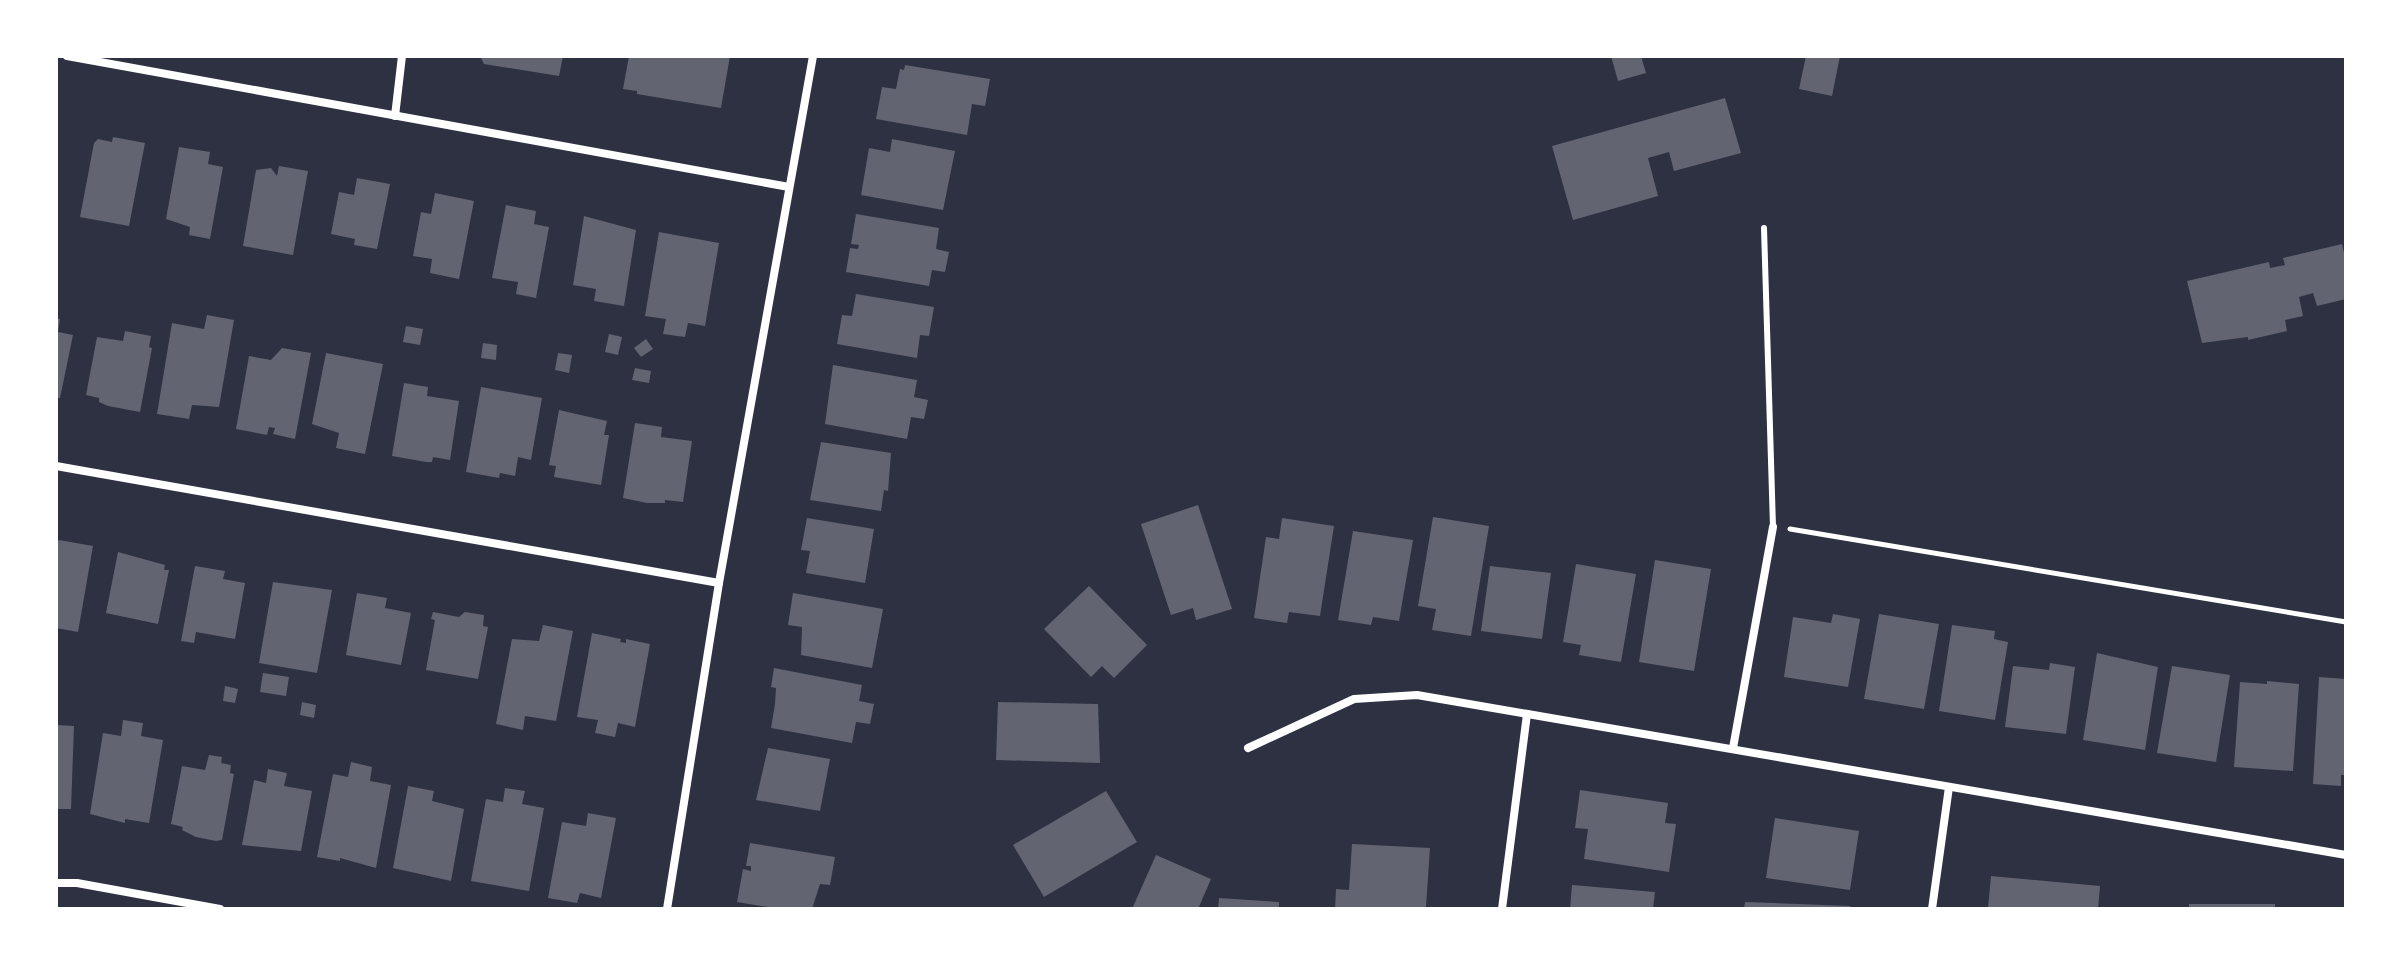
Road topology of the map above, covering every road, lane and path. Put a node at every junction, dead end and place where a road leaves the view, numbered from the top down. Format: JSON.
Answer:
{"nodes":[{"id":1,"x":67,"y":56,"type":"edge"},
{"id":2,"x":402,"y":56,"type":"edge"},
{"id":3,"x":813,"y":56,"type":"edge"},
{"id":4,"x":395,"y":116,"type":"junction"},
{"id":5,"x":789,"y":187,"type":"junction"},
{"id":6,"x":1764,"y":228,"type":"dead end"},
{"id":7,"x":56,"y":466,"type":"edge"},
{"id":8,"x":1773,"y":527,"type":"junction"},
{"id":9,"x":719,"y":583,"type":"junction"},
{"id":10,"x":2346,"y":622,"type":"edge"},
{"id":11,"x":1527,"y":714,"type":"junction"},
{"id":12,"x":1248,"y":748,"type":"dead end"},
{"id":13,"x":1733,"y":748,"type":"junction"},
{"id":14,"x":1949,"y":787,"type":"junction"},
{"id":15,"x":2346,"y":855,"type":"edge"},
{"id":16,"x":56,"y":883,"type":"edge"},
{"id":17,"x":220,"y":909,"type":"edge"},
{"id":18,"x":667,"y":909,"type":"edge"},
{"id":19,"x":1502,"y":909,"type":"edge"},
{"id":20,"x":1932,"y":909,"type":"edge"}],
"edges":[{"from":1,"to":4,"type":"street"},
{"from":2,"to":4,"type":"street"},
{"from":3,"to":5,"type":"street"},
{"from":4,"to":5,"type":"street"},
{"from":5,"to":9,"type":"street"},
{"from":6,"to":8,"type":"lane"},
{"from":7,"to":9,"type":"street"},
{"from":8,"to":10,"type":"path"},
{"from":8,"to":13,"type":"street"},
{"from":9,"to":18,"type":"street"},
{"from":11,"to":12,"type":"street"},
{"from":11,"to":13,"type":"street"},
{"from":11,"to":19,"type":"street"},
{"from":13,"to":14,"type":"street"},
{"from":14,"to":15,"type":"street"},
{"from":14,"to":20,"type":"street"},
{"from":16,"to":17,"type":"street"}]}
